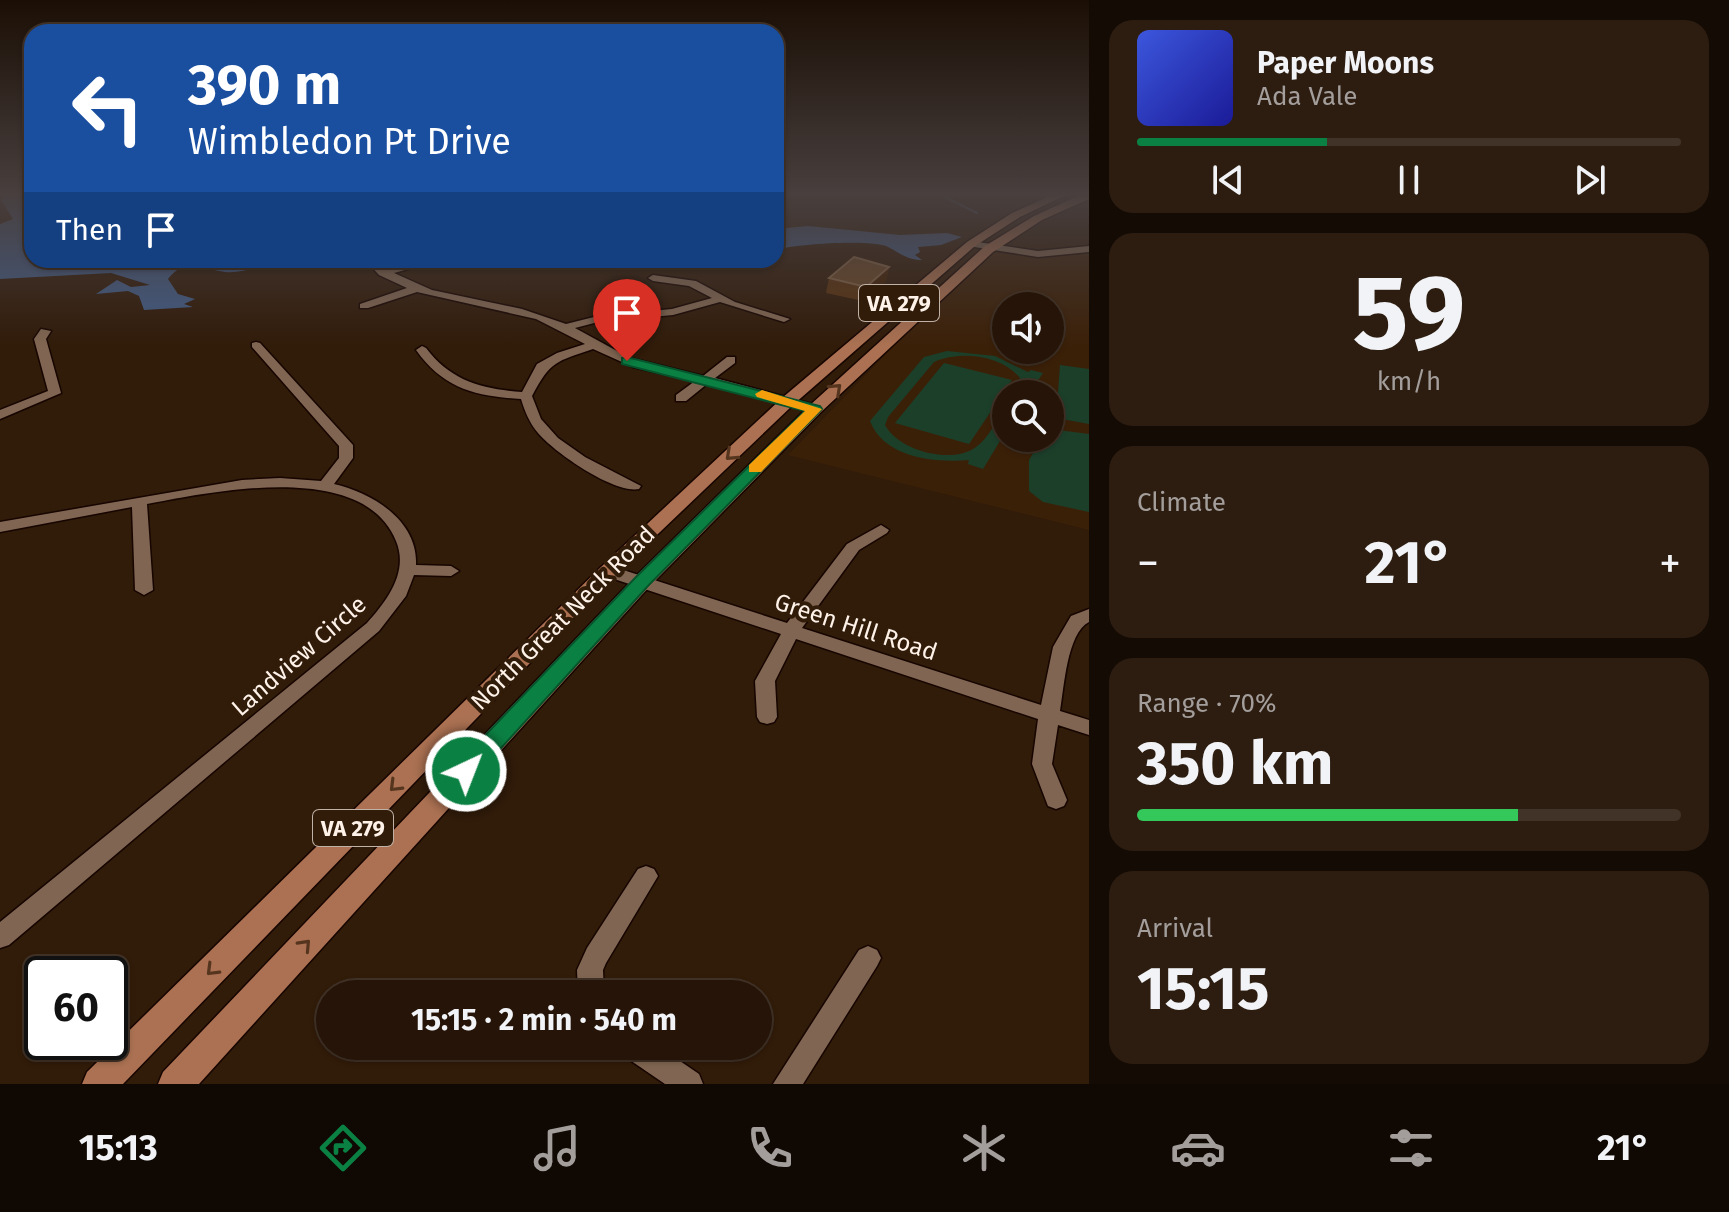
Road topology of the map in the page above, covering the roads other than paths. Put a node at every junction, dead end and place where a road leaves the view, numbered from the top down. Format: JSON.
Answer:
{"nodes":[{"id":1,"x":969,"y":246,"type":"edge"},
{"id":2,"x":977,"y":246,"type":"edge"},
{"id":3,"x":994,"y":246,"type":"edge"},
{"id":4,"x":989,"y":249,"type":"junction"},
{"id":5,"x":1089,"y":249,"type":"edge"},
{"id":6,"x":378,"y":268,"type":"edge"},
{"id":7,"x":403,"y":268,"type":"edge"},
{"id":8,"x":383,"y":273,"type":"junction"},
{"id":9,"x":653,"y":278,"type":"dead end"},
{"id":10,"x":415,"y":289,"type":"junction"},
{"id":11,"x":720,"y":299,"type":"junction"},
{"id":12,"x":364,"y":306,"type":"dead end"},
{"id":13,"x":784,"y":319,"type":"dead end"},
{"id":14,"x":566,"y":327,"type":"junction"},
{"id":15,"x":45,"y":331,"type":"dead end"},
{"id":16,"x":596,"y":344,"type":"junction"},
{"id":17,"x":256,"y":345,"type":"dead end"},
{"id":18,"x":422,"y":350,"type":"dead end"},
{"id":19,"x":731,"y":360,"type":"dead end"},
{"id":20,"x":705,"y":380,"type":"junction"},
{"id":21,"x":526,"y":396,"type":"junction"},
{"id":22,"x":681,"y":398,"type":"dead end"},
{"id":23,"x":788,"y":401,"type":"junction"},
{"id":24,"x":815,"y":409,"type":"junction"},
{"id":25,"x":0,"y":415,"type":"edge"},
{"id":26,"x":325,"y":486,"type":"junction"},
{"id":27,"x":634,"y":486,"type":"dead end"},
{"id":28,"x":139,"y":501,"type":"junction"},
{"id":29,"x":0,"y":527,"type":"edge"},
{"id":30,"x":881,"y":530,"type":"dead end"},
{"id":31,"x":407,"y":570,"type":"junction"},
{"id":32,"x":451,"y":571,"type":"dead end"},
{"id":33,"x":608,"y":571,"type":"junction"},
{"id":34,"x":642,"y":582,"type":"junction"},
{"id":35,"x":144,"y":590,"type":"dead end"},
{"id":36,"x":1089,"y":615,"type":"edge"},
{"id":37,"x":791,"y":631,"type":"junction"},
{"id":38,"x":1049,"y":715,"type":"junction"},
{"id":39,"x":767,"y":717,"type":"dead end"},
{"id":40,"x":1089,"y":728,"type":"edge"},
{"id":41,"x":1056,"y":800,"type":"dead end"},
{"id":42,"x":646,"y":876,"type":"dead end"},
{"id":43,"x":0,"y":937,"type":"edge"},
{"id":44,"x":868,"y":958,"type":"dead end"},
{"id":45,"x":590,"y":980,"type":"edge"},
{"id":46,"x":654,"y":1060,"type":"edge"},
{"id":47,"x":99,"y":1084,"type":"edge"},
{"id":48,"x":175,"y":1084,"type":"edge"},
{"id":49,"x":689,"y":1084,"type":"edge"},
{"id":50,"x":787,"y":1084,"type":"edge"}],
"edges":[{"from":1,"to":23,"type":"main road","name":"North Great Neck Road","number":"VA 279"},
{"from":2,"to":4,"type":"street"},
{"from":3,"to":4,"type":"main road","name":"North Great Neck Road","number":"VA 279"},
{"from":4,"to":5,"type":"street"},
{"from":24,"to":4,"type":"main road","name":"North Great Neck Road","number":"VA 279","one_way":true},
{"from":6,"to":8,"type":"street"},
{"from":7,"to":8,"type":"street"},
{"from":8,"to":10,"type":"street"},
{"from":9,"to":11,"type":"street"},
{"from":10,"to":12,"type":"street"},
{"from":10,"to":14,"type":"street"},
{"from":11,"to":13,"type":"street"},
{"from":11,"to":14,"type":"street"},
{"from":14,"to":16,"type":"street"},
{"from":15,"to":25,"type":"street"},
{"from":16,"to":20,"type":"street"},
{"from":16,"to":21,"type":"street"},
{"from":17,"to":26,"type":"street"},
{"from":18,"to":21,"type":"street"},
{"from":19,"to":20,"type":"street"},
{"from":20,"to":22,"type":"street"},
{"from":20,"to":23,"type":"street"},
{"from":21,"to":27,"type":"street"},
{"from":23,"to":24,"type":"street"},
{"from":23,"to":33,"type":"main road","name":"North Great Neck Road","number":"VA 279","one_way":true},
{"from":24,"to":34,"type":"main road","name":"North Great Neck Road","number":"VA 279"},
{"from":26,"to":28,"type":"street"},
{"from":26,"to":31,"type":"street"},
{"from":28,"to":29,"type":"street"},
{"from":28,"to":35,"type":"street"},
{"from":30,"to":37,"type":"street"},
{"from":31,"to":32,"type":"street"},
{"from":31,"to":43,"type":"street","name":"Landview Circle"},
{"from":33,"to":34,"type":"street","name":"Green Hill Road"},
{"from":33,"to":47,"type":"main road","name":"North Great Neck Road","number":"VA 279","one_way":true},
{"from":34,"to":37,"type":"street","name":"Green Hill Road"},
{"from":48,"to":34,"type":"main road","name":"North Great Neck Road","number":"VA 279","one_way":true},
{"from":36,"to":38,"type":"street"},
{"from":37,"to":38,"type":"street","name":"Green Hill Road"},
{"from":37,"to":39,"type":"street"},
{"from":38,"to":40,"type":"street","name":"Green Hill Road"},
{"from":38,"to":41,"type":"street"},
{"from":42,"to":45,"type":"street"},
{"from":44,"to":50,"type":"street"},
{"from":46,"to":49,"type":"street"}]}
